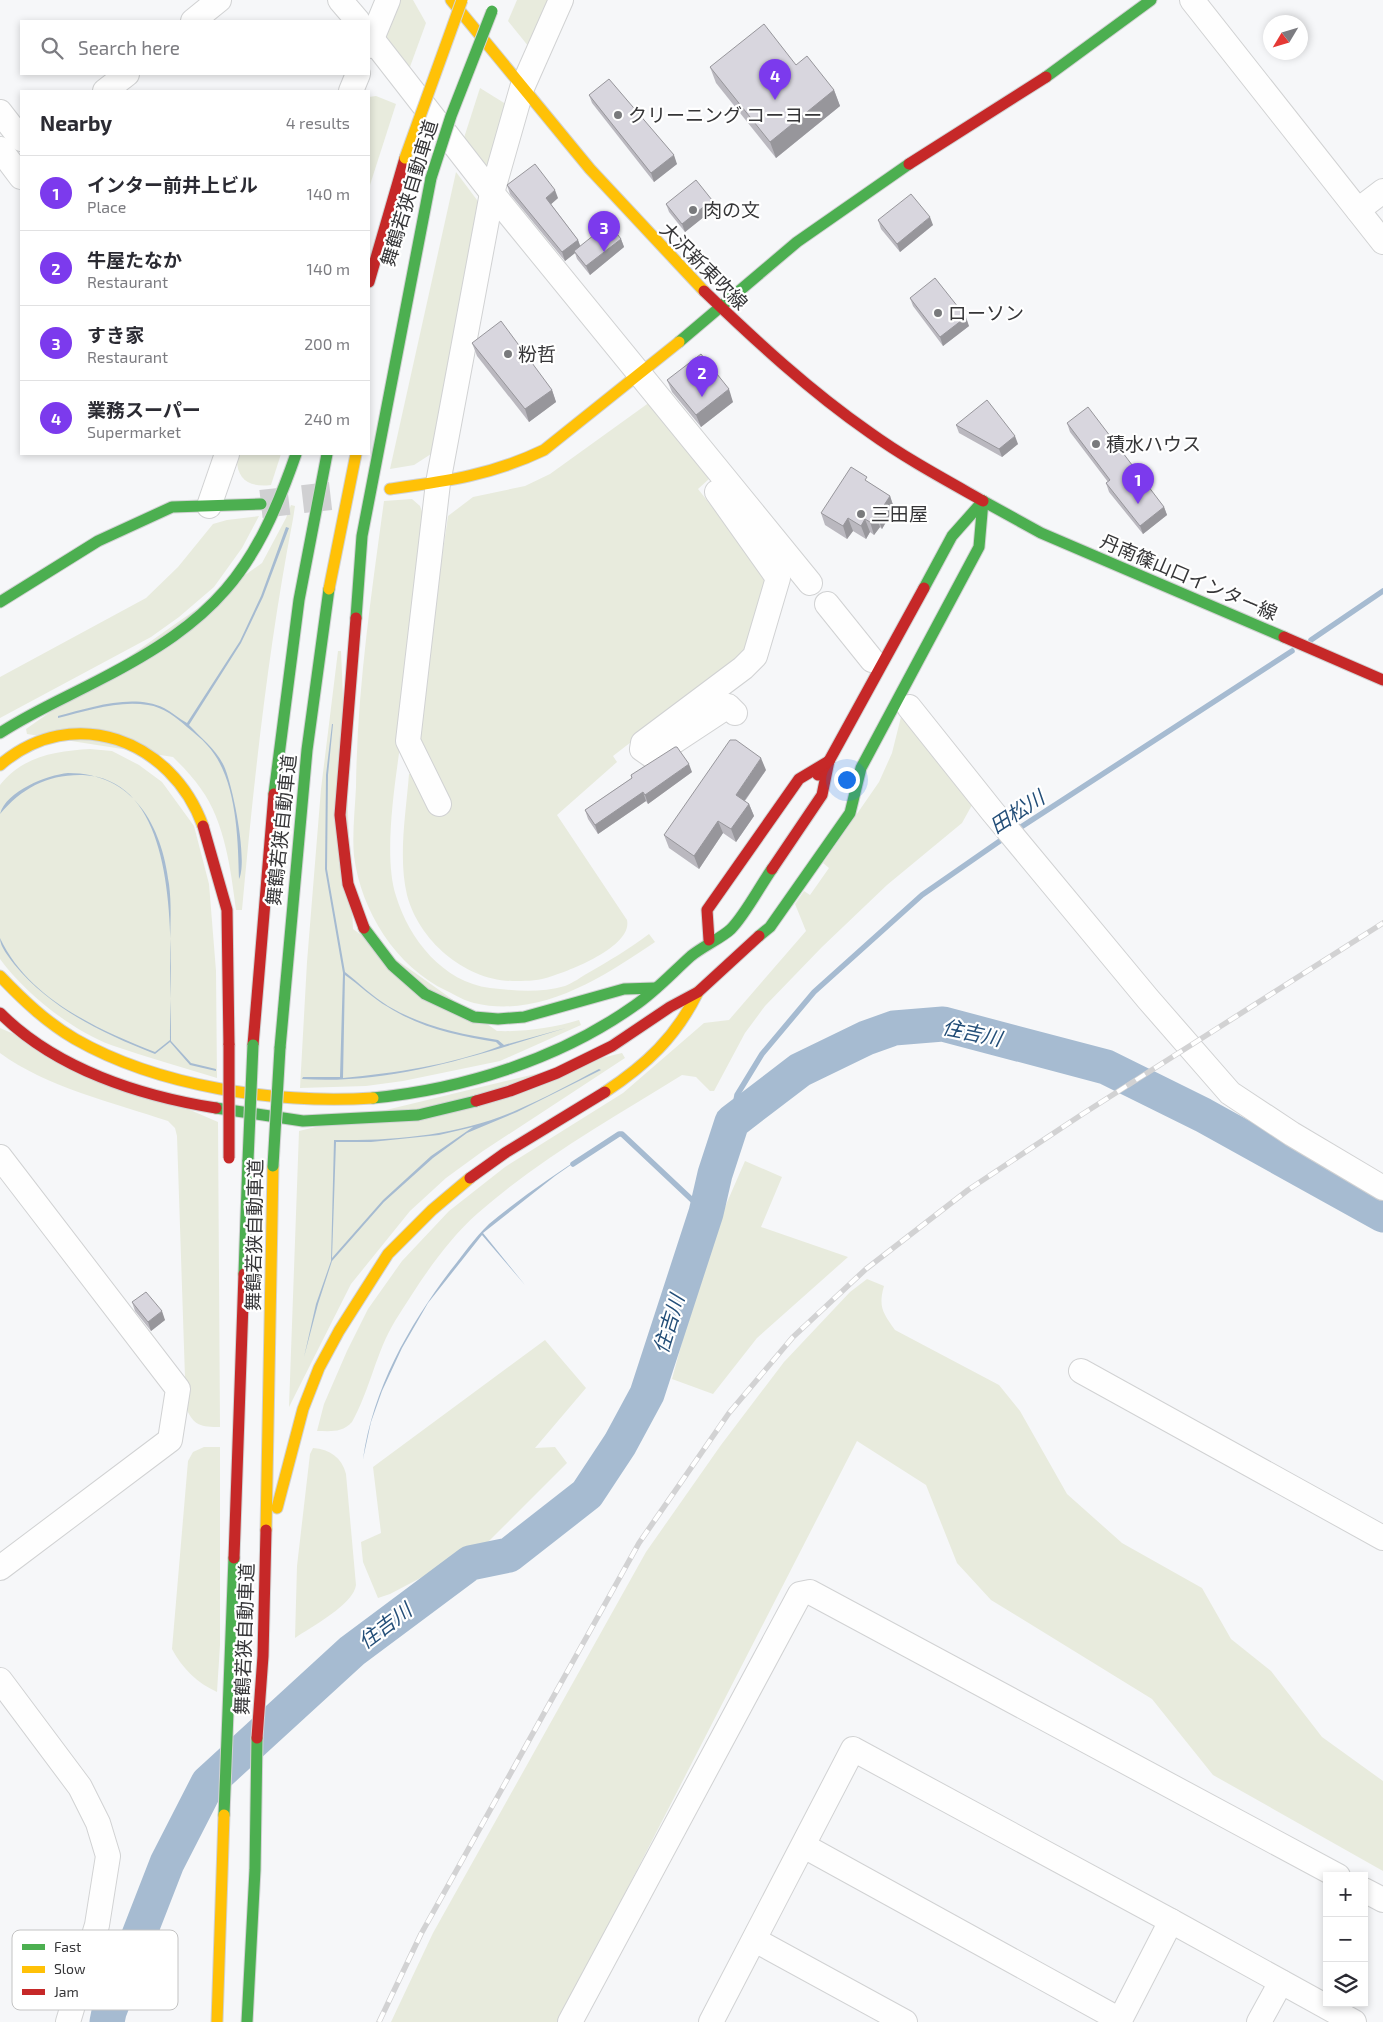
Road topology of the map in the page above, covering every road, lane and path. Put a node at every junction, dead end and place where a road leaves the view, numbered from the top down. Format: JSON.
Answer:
{"nodes":[{"id":1,"x":219,"y":0,"type":"edge"},
{"id":2,"x":340,"y":0,"type":"edge"},
{"id":3,"x":388,"y":0,"type":"edge"},
{"id":4,"x":452,"y":0,"type":"edge"},
{"id":5,"x":462,"y":0,"type":"edge"},
{"id":6,"x":561,"y":0,"type":"edge"},
{"id":7,"x":1151,"y":0,"type":"edge"},
{"id":8,"x":1192,"y":0,"type":"edge"},
{"id":9,"x":494,"y":5,"type":"edge"},
{"id":10,"x":193,"y":20,"type":"edge"},
{"id":11,"x":355,"y":20,"type":"edge"},
{"id":12,"x":370,"y":30,"type":"edge"},
{"id":13,"x":370,"y":39,"type":"edge"},
{"id":14,"x":126,"y":75,"type":"edge"},
{"id":15,"x":358,"y":75,"type":"edge"},
{"id":16,"x":522,"y":88,"type":"junction"},
{"id":17,"x":106,"y":90,"type":"edge"},
{"id":18,"x":350,"y":90,"type":"edge"},
{"id":19,"x":0,"y":112,"type":"edge"},
{"id":20,"x":20,"y":138,"type":"edge"},
{"id":21,"x":0,"y":149,"type":"edge"},
{"id":22,"x":20,"y":176,"type":"edge"},
{"id":23,"x":431,"y":178,"type":"junction"},
{"id":24,"x":1383,"y":191,"type":"edge"},
{"id":25,"x":492,"y":193,"type":"junction"},
{"id":26,"x":393,"y":194,"type":"junction"},
{"id":27,"x":1358,"y":210,"type":"junction"},
{"id":28,"x":1383,"y":242,"type":"edge"},
{"id":29,"x":370,"y":250,"type":"edge"},
{"id":30,"x":370,"y":278,"type":"edge"},
{"id":31,"x":394,"y":305,"type":"dead end"},
{"id":32,"x":718,"y":308,"type":"junction"},
{"id":33,"x":639,"y":375,"type":"junction"},
{"id":34,"x":227,"y":455,"type":"edge"},
{"id":35,"x":296,"y":455,"type":"edge"},
{"id":36,"x":327,"y":455,"type":"edge"},
{"id":37,"x":356,"y":455,"type":"edge"},
{"id":38,"x":723,"y":477,"type":"junction"},
{"id":39,"x":438,"y":483,"type":"junction"},
{"id":40,"x":390,"y":489,"type":"dead end"},
{"id":41,"x":983,"y":501,"type":"junction"},
{"id":42,"x":261,"y":504,"type":"tunnel mouth"},
{"id":43,"x":209,"y":506,"type":"junction"},
{"id":44,"x":810,"y":583,"type":"dead end"},
{"id":45,"x":0,"y":602,"type":"edge"},
{"id":46,"x":827,"y":604,"type":"dead end"},
{"id":47,"x":872,"y":660,"type":"dead end"},
{"id":48,"x":1383,"y":680,"type":"edge"},
{"id":49,"x":909,"y":707,"type":"dead end"},
{"id":50,"x":735,"y":713,"type":"dead end"},
{"id":51,"x":0,"y":733,"type":"edge"},
{"id":52,"x":828,"y":761,"type":"junction"},
{"id":53,"x":0,"y":765,"type":"edge"},
{"id":54,"x":861,"y":768,"type":"junction"},
{"id":55,"x":846,"y":786,"type":"dead end"},
{"id":56,"x":809,"y":787,"type":"dead end"},
{"id":57,"x":439,"y":804,"type":"dead end"},
{"id":58,"x":718,"y":920,"type":"dead end"},
{"id":59,"x":751,"y":928,"type":"dead end"},
{"id":60,"x":709,"y":940,"type":"junction"},
{"id":61,"x":738,"y":952,"type":"junction"},
{"id":62,"x":0,"y":976,"type":"edge"},
{"id":63,"x":656,"y":988,"type":"junction"},
{"id":64,"x":698,"y":992,"type":"junction"},
{"id":65,"x":0,"y":1013,"type":"edge"},
{"id":66,"x":0,"y":1157,"type":"edge"},
{"id":67,"x":229,"y":1163,"type":"dead end"},
{"id":68,"x":1383,"y":1188,"type":"edge"},
{"id":69,"x":232,"y":1286,"type":"dead end"},
{"id":70,"x":1082,"y":1371,"type":"dead end"},
{"id":71,"x":236,"y":1512,"type":"junction"},
{"id":72,"x":1383,"y":1538,"type":"edge"},
{"id":73,"x":264,"y":1558,"type":"junction"},
{"id":74,"x":0,"y":1568,"type":"edge"},
{"id":75,"x":0,"y":1680,"type":"edge"},
{"id":76,"x":804,"y":1846,"type":"junction"},
{"id":77,"x":1331,"y":1872,"type":"edge"},
{"id":78,"x":1368,"y":1892,"type":"edge"},
{"id":79,"x":1383,"y":1900,"type":"edge"},
{"id":80,"x":1171,"y":1921,"type":"junction"},
{"id":81,"x":95,"y":1930,"type":"edge"},
{"id":82,"x":755,"y":1940,"type":"junction"},
{"id":83,"x":1281,"y":1982,"type":"junction"},
{"id":84,"x":1120,"y":2021,"type":"edge"},
{"id":85,"x":217,"y":2022,"type":"edge"},
{"id":86,"x":247,"y":2022,"type":"edge"},
{"id":87,"x":570,"y":2022,"type":"edge"},
{"id":88,"x":711,"y":2022,"type":"edge"},
{"id":89,"x":905,"y":2022,"type":"edge"},
{"id":90,"x":1259,"y":2022,"type":"edge"},
{"id":91,"x":1354,"y":2022,"type":"edge"}],
"edges":[{"from":1,"to":10,"type":"street"},
{"from":2,"to":11,"type":"street"},
{"from":3,"to":12,"type":"street"},
{"from":4,"to":16,"type":"main road","name":"大沢新東吹線"},
{"from":5,"to":26,"type":"main road","name":"舞鶴若狭自動車道","bridge":true},
{"from":6,"to":16,"type":"street"},
{"from":7,"to":32,"type":"main road"},
{"from":8,"to":27,"type":"street"},
{"from":9,"to":23,"type":"main road","name":"舞鶴若狭自動車道","bridge":true},
{"from":13,"to":25,"type":"street"},
{"from":14,"to":17,"type":"street"},
{"from":15,"to":18,"type":"street"},
{"from":16,"to":25,"type":"street"},
{"from":16,"to":32,"type":"main road","name":"大沢新東吹線"},
{"from":19,"to":20,"type":"street"},
{"from":21,"to":22,"type":"street"},
{"from":23,"to":31,"type":"main road","name":"舞鶴若狭自動車道"},
{"from":23,"to":63,"type":"main road"},
{"from":24,"to":27,"type":"street"},
{"from":25,"to":33,"type":"street"},
{"from":25,"to":39,"type":"street"},
{"from":26,"to":29,"type":"main road"},
{"from":26,"to":30,"type":"main road","name":"舞鶴若狭自動車道"},
{"from":27,"to":28,"type":"street"},
{"from":32,"to":33,"type":"main road"},
{"from":32,"to":41,"type":"main road","name":"大沢新東吹線"},
{"from":33,"to":38,"type":"street"},
{"from":33,"to":39,"type":"main road"},
{"from":34,"to":43,"type":"street"},
{"from":35,"to":51,"type":"main road"},
{"from":36,"to":71,"type":"main road","name":"舞鶴若狭自動車道","bridge":true},
{"from":37,"to":73,"type":"main road","name":"舞鶴若狭自動車道","bridge":true},
{"from":38,"to":44,"type":"street"},
{"from":38,"to":50,"type":"street"},
{"from":39,"to":40,"type":"main road"},
{"from":39,"to":57,"type":"street"},
{"from":41,"to":48,"type":"main road","name":"丹南篠山口インター線"},
{"from":41,"to":52,"type":"main road"},
{"from":41,"to":54,"type":"main road"},
{"from":42,"to":43,"type":"main road"},
{"from":43,"to":45,"type":"main road"},
{"from":46,"to":47,"type":"street"},
{"from":49,"to":68,"type":"street"},
{"from":52,"to":56,"type":"main road"},
{"from":52,"to":60,"type":"main road"},
{"from":52,"to":60,"type":"main road"},
{"from":53,"to":67,"type":"main road","bridge":true},
{"from":54,"to":55,"type":"main road"},
{"from":54,"to":61,"type":"main road"},
{"from":58,"to":60,"type":"main road"},
{"from":59,"to":61,"type":"main road"},
{"from":60,"to":63,"type":"main road"},
{"from":61,"to":64,"type":"main road"},
{"from":62,"to":63,"type":"main road"},
{"from":64,"to":65,"type":"main road"},
{"from":64,"to":73,"type":"main road"},
{"from":66,"to":74,"type":"street"},
{"from":69,"to":71,"type":"main road"},
{"from":70,"to":72,"type":"street"},
{"from":71,"to":85,"type":"main road","name":"舞鶴若狭自動車道"},
{"from":73,"to":86,"type":"main road","name":"舞鶴若狭自動車道"},
{"from":75,"to":81,"type":"street"},
{"from":76,"to":80,"type":"street"},
{"from":76,"to":82,"type":"street"},
{"from":76,"to":84,"type":"street"},
{"from":77,"to":87,"type":"street"},
{"from":78,"to":79,"type":"street"},
{"from":80,"to":83,"type":"street"},
{"from":80,"to":84,"type":"street"},
{"from":82,"to":88,"type":"street"},
{"from":82,"to":89,"type":"street"},
{"from":83,"to":90,"type":"street"},
{"from":83,"to":91,"type":"street"}]}
